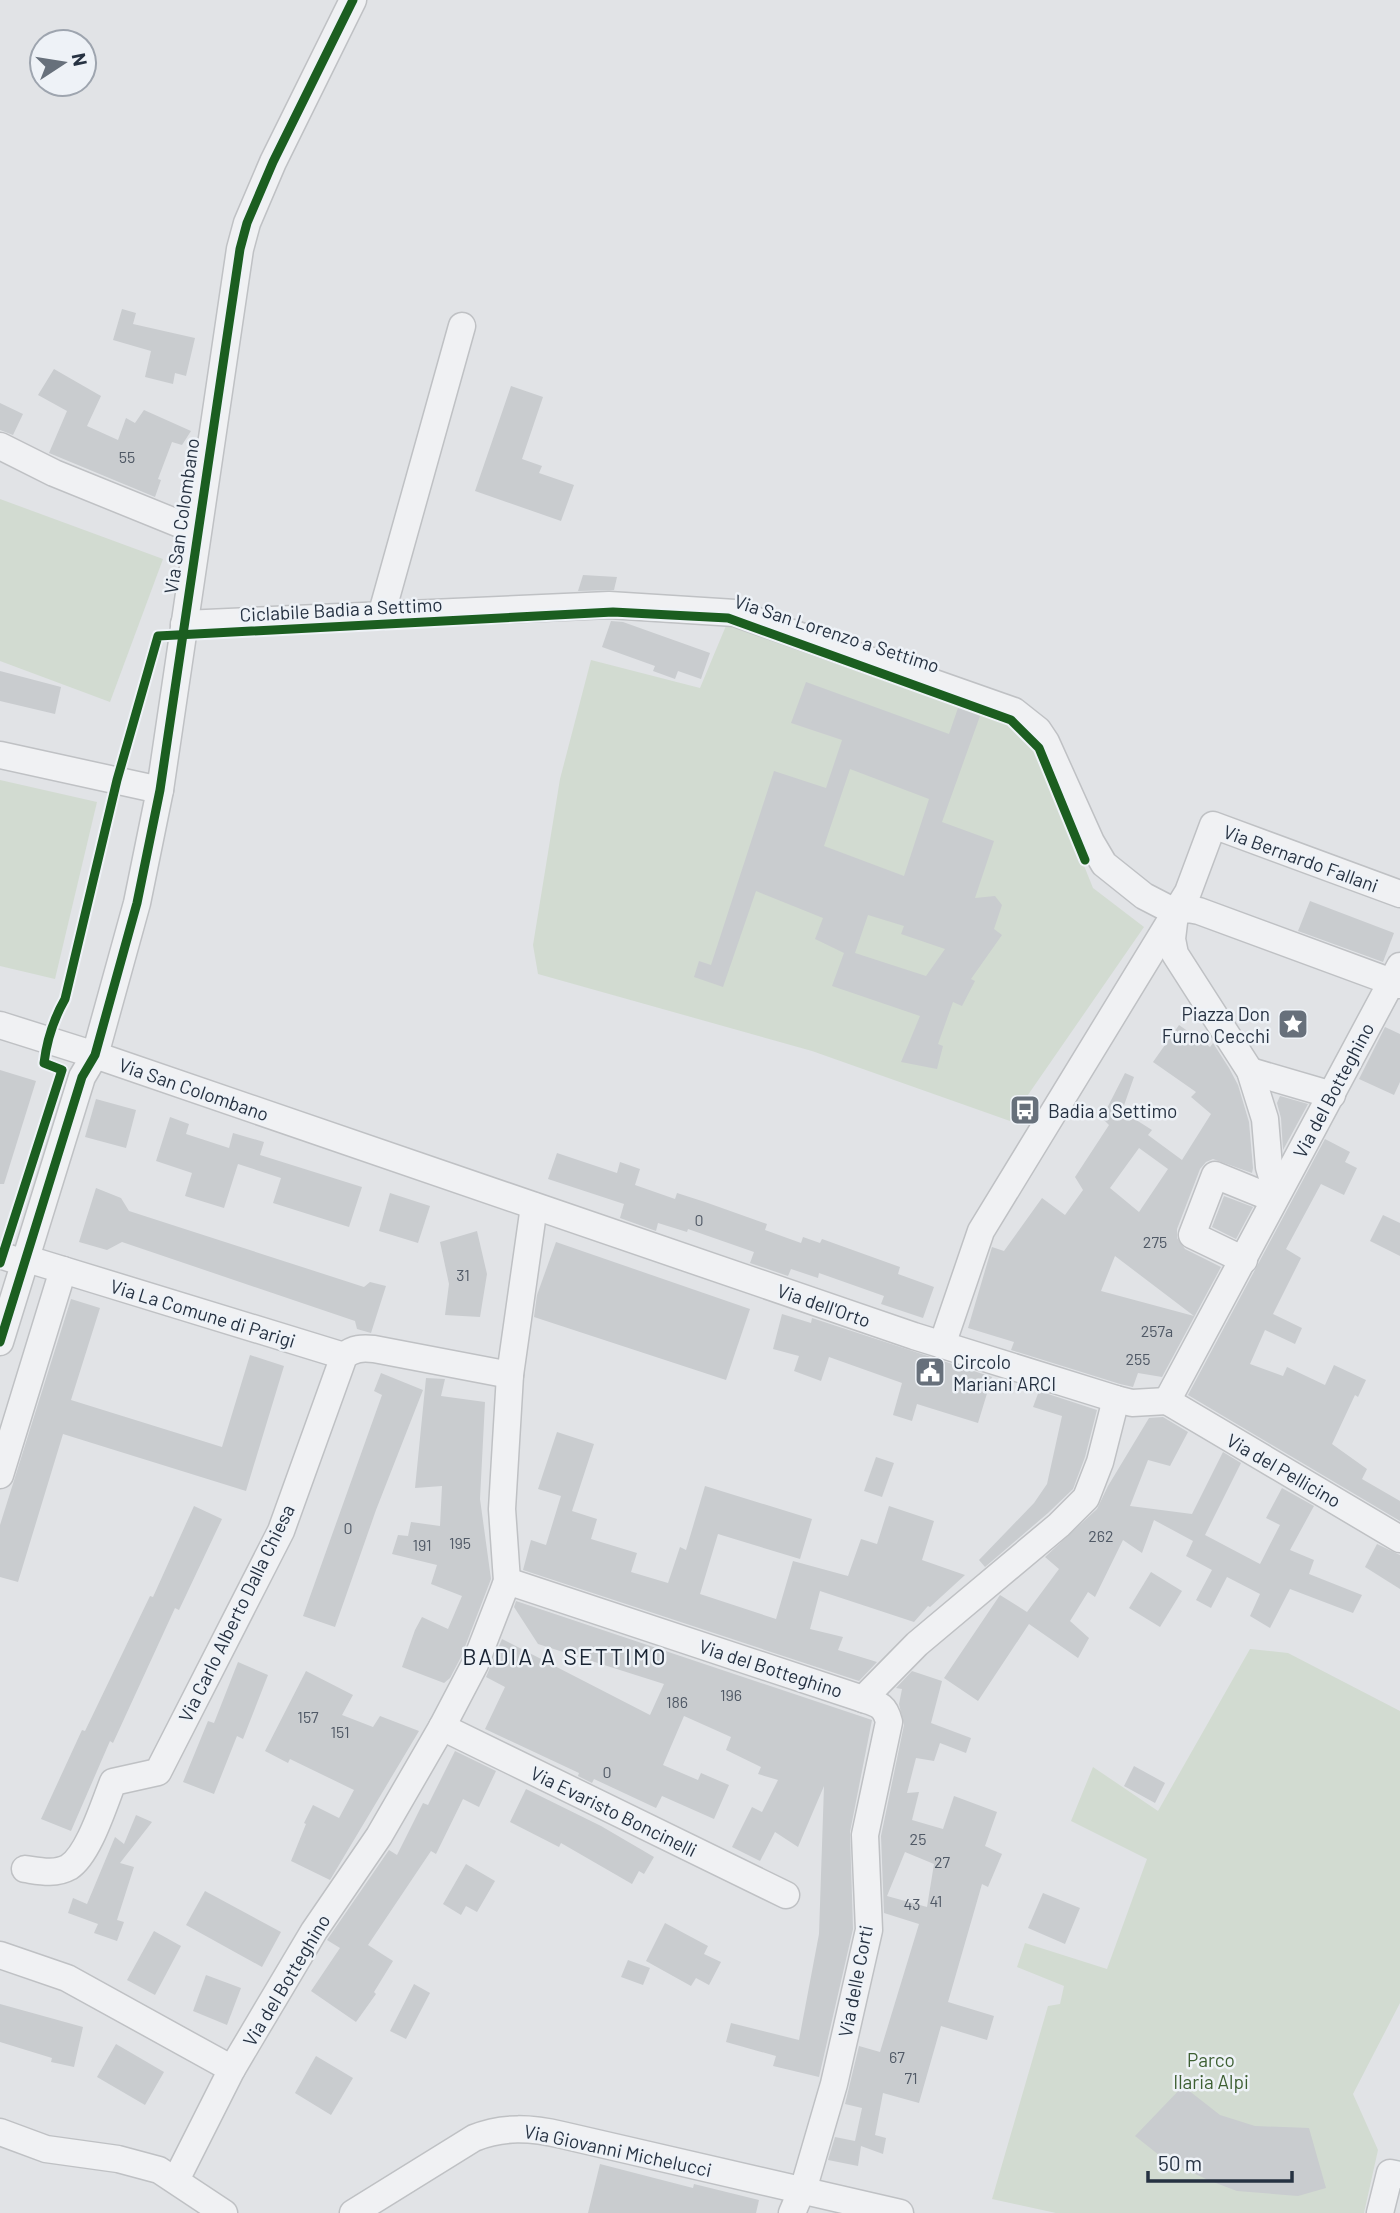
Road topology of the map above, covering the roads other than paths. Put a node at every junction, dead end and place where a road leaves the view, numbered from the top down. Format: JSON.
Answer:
{"nodes":[{"id":1,"x":353,"y":0,"type":"edge"},
{"id":2,"x":462,"y":326,"type":"dead end"},
{"id":3,"x":0,"y":446,"type":"edge"},
{"id":4,"x":197,"y":531,"type":"junction"},
{"id":5,"x":381,"y":616,"type":"junction"},
{"id":6,"x":184,"y":624,"type":"junction"},
{"id":7,"x":0,"y":755,"type":"edge"},
{"id":8,"x":160,"y":790,"type":"junction"},
{"id":9,"x":1400,"y":894,"type":"edge"},
{"id":10,"x":1175,"y":912,"type":"junction"},
{"id":11,"x":1397,"y":978,"type":"edge"},
{"id":12,"x":0,"y":1025,"type":"edge"},
{"id":13,"x":95,"y":1055,"type":"junction"},
{"id":14,"x":1250,"y":1071,"type":"junction"},
{"id":15,"x":1332,"y":1095,"type":"junction"},
{"id":16,"x":1275,"y":1197,"type":"junction"},
{"id":17,"x":534,"y":1206,"type":"junction"},
{"id":18,"x":13,"y":1258,"type":"edge"},
{"id":19,"x":1244,"y":1260,"type":"junction"},
{"id":20,"x":62,"y":1270,"type":"junction"},
{"id":21,"x":0,"y":1342,"type":"edge"},
{"id":22,"x":942,"y":1345,"type":"junction"},
{"id":23,"x":344,"y":1356,"type":"junction"},
{"id":24,"x":510,"y":1375,"type":"junction"},
{"id":25,"x":1116,"y":1399,"type":"junction"},
{"id":26,"x":1167,"y":1401,"type":"junction"},
{"id":27,"x":0,"y":1475,"type":"edge"},
{"id":28,"x":1400,"y":1539,"type":"edge"},
{"id":29,"x":508,"y":1581,"type":"junction"},
{"id":30,"x":863,"y":1699,"type":"junction"},
{"id":31,"x":442,"y":1727,"type":"junction"},
{"id":32,"x":25,"y":1869,"type":"dead end"},
{"id":33,"x":786,"y":1895,"type":"dead end"},
{"id":34,"x":0,"y":1955,"type":"edge"},
{"id":35,"x":232,"y":2069,"type":"junction"},
{"id":36,"x":0,"y":2132,"type":"edge"},
{"id":37,"x":1400,"y":2175,"type":"edge"},
{"id":38,"x":176,"y":2180,"type":"junction"},
{"id":39,"x":797,"y":2202,"type":"edge"},
{"id":40,"x":224,"y":2213,"type":"edge"},
{"id":41,"x":353,"y":2213,"type":"edge"},
{"id":42,"x":900,"y":2213,"type":"edge"},
{"id":43,"x":1380,"y":2213,"type":"edge"}],
"edges":[{"from":1,"to":4,"type":"street","name":"Via San Colombano"},
{"from":2,"to":5,"type":"street"},
{"from":3,"to":4,"type":"street"},
{"from":4,"to":6,"type":"street","name":"Via San Colombano"},
{"from":5,"to":6,"type":"street","name":"Via San Lorenzo a Settimo"},
{"from":5,"to":10,"type":"street","name":"Via San Lorenzo a Settimo"},
{"from":6,"to":8,"type":"street","name":"Via San Colombano"},
{"from":7,"to":8,"type":"street"},
{"from":8,"to":13,"type":"street","name":"Via San Colombano"},
{"from":9,"to":10,"type":"street","name":"Via Bernardo Fallani"},
{"from":10,"to":11,"type":"street"},
{"from":10,"to":14,"type":"street"},
{"from":10,"to":22,"type":"street"},
{"from":11,"to":15,"type":"street","name":"Via del Botteghino"},
{"from":12,"to":13,"type":"street"},
{"from":13,"to":17,"type":"street","name":"Via San Colombano"},
{"from":13,"to":18,"type":"street"},
{"from":14,"to":15,"type":"street"},
{"from":14,"to":16,"type":"street"},
{"from":15,"to":16,"type":"street","name":"Via del Botteghino"},
{"from":16,"to":19,"type":"street","name":"Via del Botteghino"},
{"from":16,"to":19,"type":"street"},
{"from":17,"to":22,"type":"street","name":"Via dell'Orto"},
{"from":17,"to":24,"type":"street"},
{"from":18,"to":20,"type":"street","name":"Via La Comune di Parigi"},
{"from":18,"to":21,"type":"street"},
{"from":19,"to":26,"type":"street","name":"Via del Botteghino"},
{"from":20,"to":23,"type":"street","name":"Via La Comune di Parigi"},
{"from":20,"to":27,"type":"street"},
{"from":22,"to":25,"type":"street","name":"Via dell'Orto"},
{"from":23,"to":24,"type":"street"},
{"from":23,"to":32,"type":"street","name":"Via Carlo Alberto Dalla Chiesa"},
{"from":24,"to":29,"type":"street"},
{"from":25,"to":26,"type":"street"},
{"from":25,"to":30,"type":"street","name":"Via del Botteghino"},
{"from":26,"to":28,"type":"street","name":"Via del Pellicino"},
{"from":29,"to":30,"type":"street","name":"Via del Botteghino"},
{"from":29,"to":31,"type":"street","name":"Via del Botteghino"},
{"from":30,"to":39,"type":"street","name":"Via delle Corti"},
{"from":31,"to":33,"type":"street","name":"Via Evaristo Boncinelli"},
{"from":31,"to":35,"type":"street","name":"Via del Botteghino"},
{"from":34,"to":35,"type":"street"},
{"from":35,"to":38,"type":"street","name":"Via del Botteghino"},
{"from":36,"to":38,"type":"street"},
{"from":37,"to":43,"type":"street"},
{"from":38,"to":40,"type":"street"},
{"from":39,"to":41,"type":"street","name":"Via Giovanni Michelucci"},
{"from":39,"to":42,"type":"street","name":"Via Giovanni Michelucci"}]}
